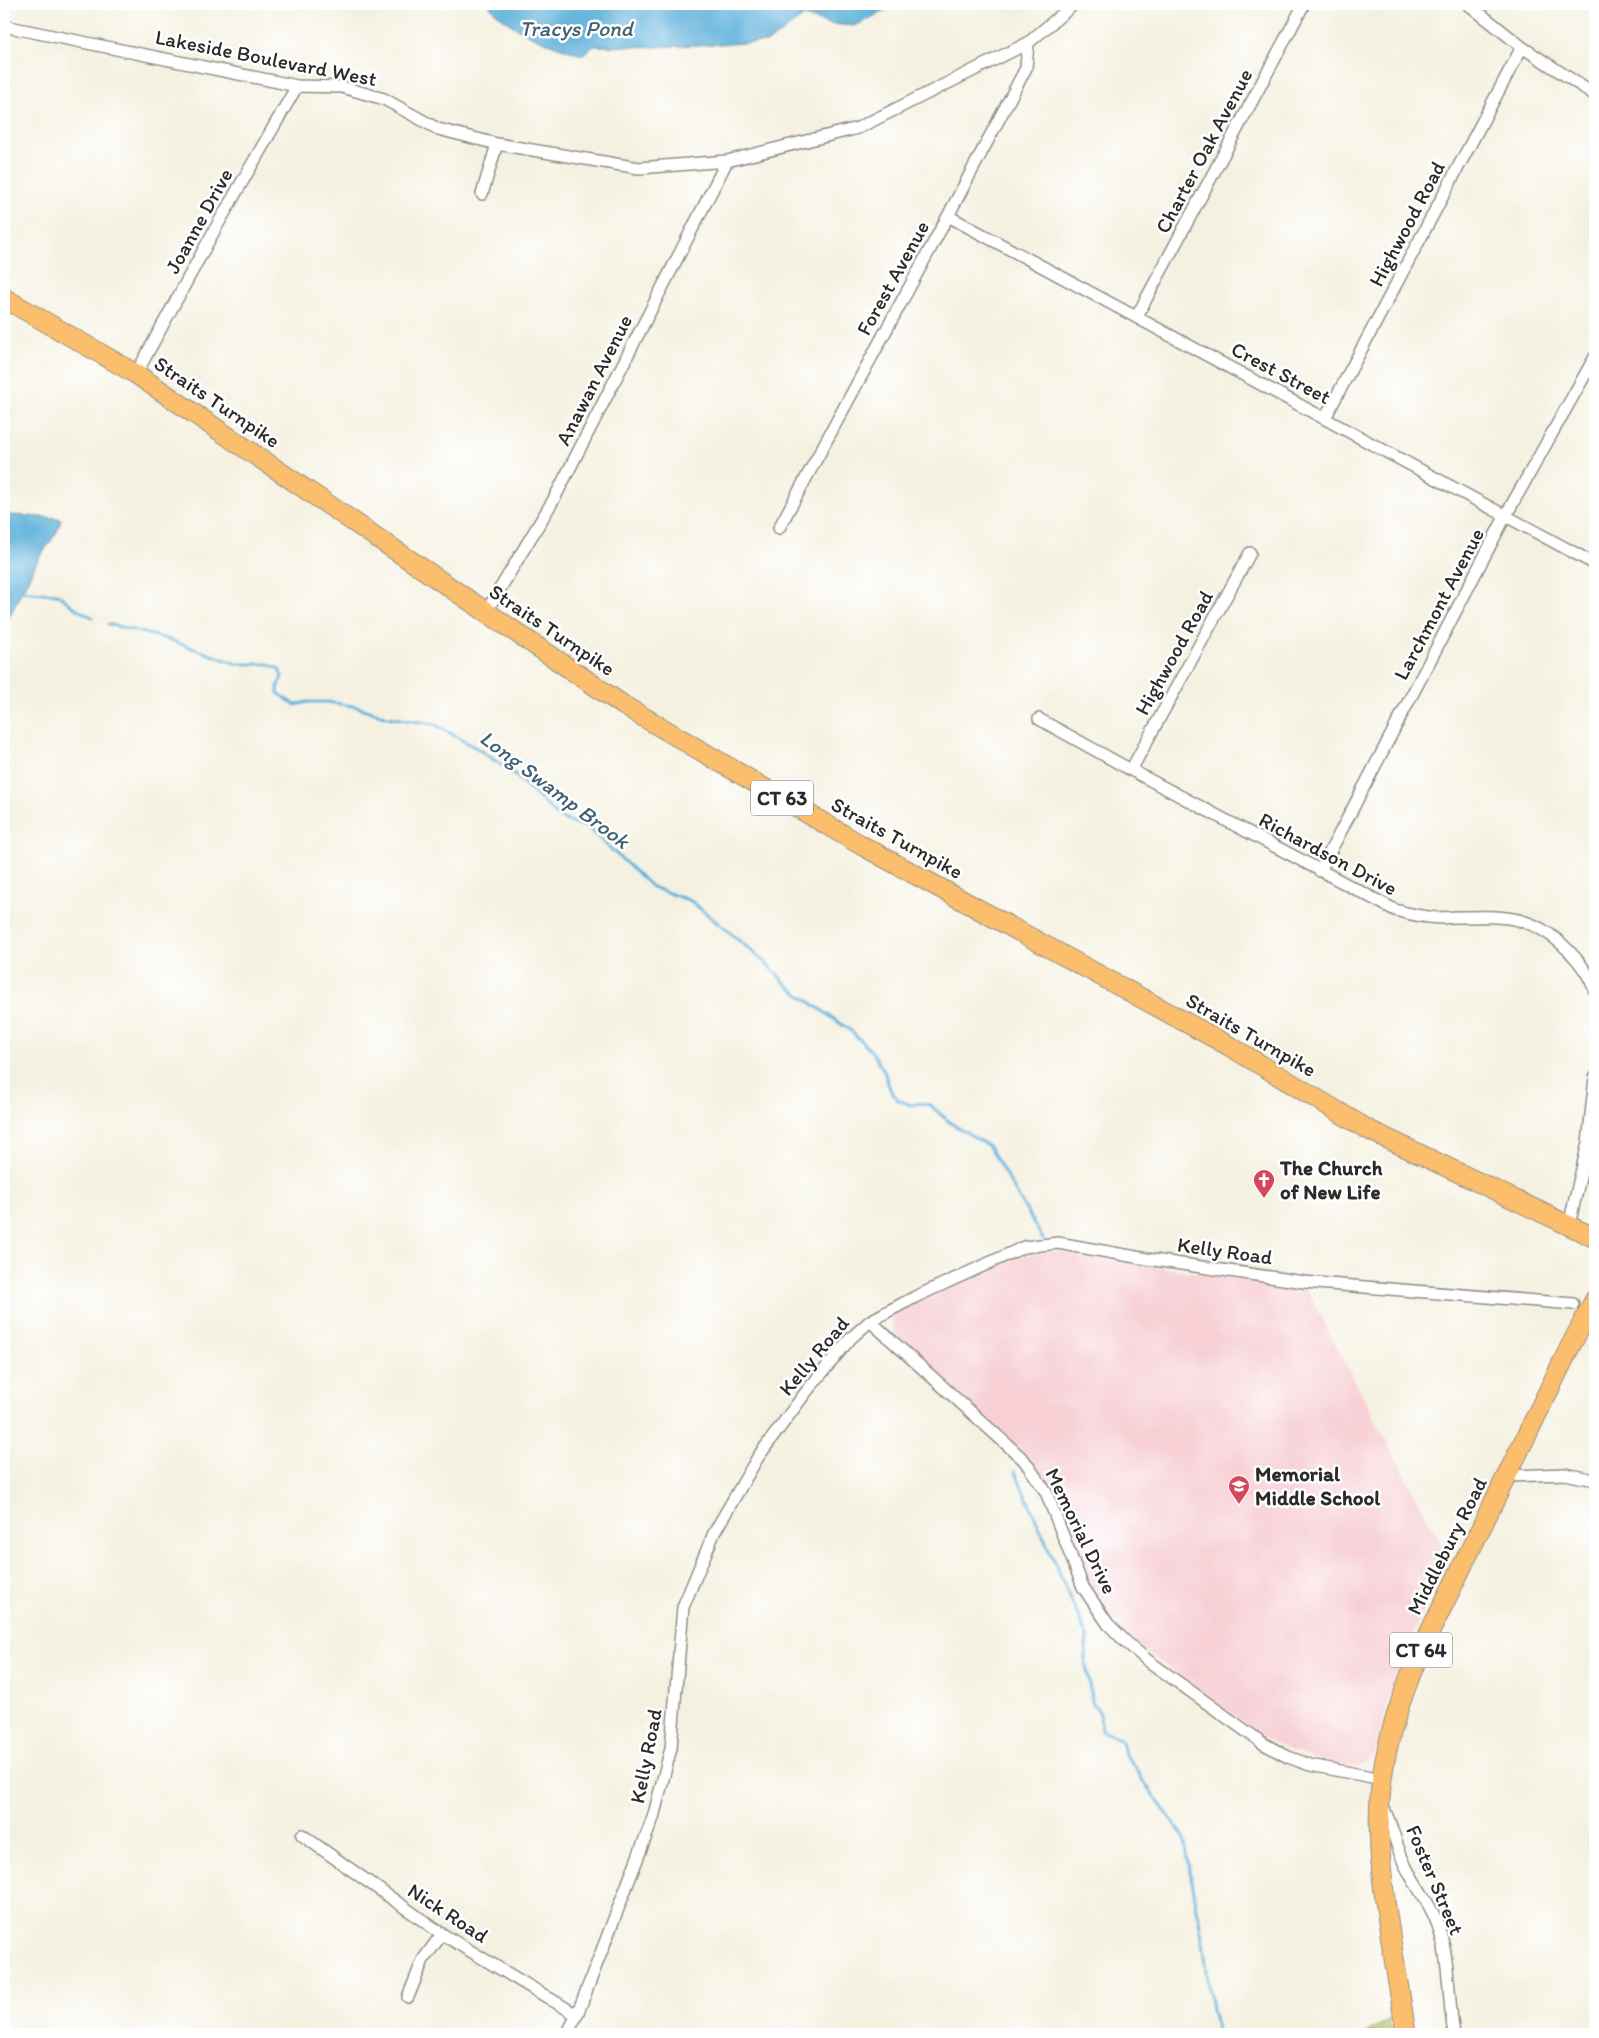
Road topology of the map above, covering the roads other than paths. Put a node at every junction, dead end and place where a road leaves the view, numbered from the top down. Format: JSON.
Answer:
{"nodes":[{"id":1,"x":1074,"y":4,"type":"edge"},
{"id":2,"x":1304,"y":4,"type":"edge"},
{"id":3,"x":1468,"y":4,"type":"edge"},
{"id":4,"x":4,"y":26,"type":"edge"},
{"id":5,"x":1028,"y":43,"type":"junction"},
{"id":6,"x":1522,"y":47,"type":"junction"},
{"id":7,"x":297,"y":86,"type":"junction"},
{"id":8,"x":1595,"y":95,"type":"edge"},
{"id":9,"x":497,"y":144,"type":"junction"},
{"id":10,"x":727,"y":160,"type":"junction"},
{"id":11,"x":482,"y":194,"type":"dead end"},
{"id":12,"x":948,"y":216,"type":"junction"},
{"id":13,"x":4,"y":298,"type":"edge"},
{"id":14,"x":1137,"y":316,"type":"junction"},
{"id":15,"x":1595,"y":356,"type":"edge"},
{"id":16,"x":136,"y":374,"type":"junction"},
{"id":17,"x":1325,"y":418,"type":"junction"},
{"id":18,"x":1506,"y":515,"type":"junction"},
{"id":19,"x":779,"y":528,"type":"dead end"},
{"id":20,"x":1250,"y":553,"type":"dead end"},
{"id":21,"x":1595,"y":564,"type":"edge"},
{"id":22,"x":486,"y":612,"type":"junction"},
{"id":23,"x":1039,"y":719,"type":"dead end"},
{"id":24,"x":1131,"y":770,"type":"junction"},
{"id":25,"x":1320,"y":871,"type":"junction"},
{"id":26,"x":1595,"y":991,"type":"edge"},
{"id":27,"x":1595,"y":1077,"type":"edge"},
{"id":28,"x":1569,"y":1225,"type":"junction"},
{"id":29,"x":1595,"y":1238,"type":"edge"},
{"id":30,"x":1595,"y":1299,"type":"edge"},
{"id":31,"x":1573,"y":1304,"type":"dead end"},
{"id":32,"x":870,"y":1321,"type":"junction"},
{"id":33,"x":1508,"y":1476,"type":"junction"},
{"id":34,"x":1595,"y":1480,"type":"edge"},
{"id":35,"x":1382,"y":1779,"type":"junction"},
{"id":36,"x":1380,"y":1803,"type":"junction"},
{"id":37,"x":302,"y":1835,"type":"dead end"},
{"id":38,"x":442,"y":1934,"type":"junction"},
{"id":39,"x":408,"y":1997,"type":"dead end"},
{"id":40,"x":577,"y":2015,"type":"junction"},
{"id":41,"x":567,"y":2034,"type":"edge"},
{"id":42,"x":1406,"y":2034,"type":"edge"},
{"id":43,"x":1454,"y":2034,"type":"edge"}],
"edges":[{"from":1,"to":5,"type":"street","name":"Lakeside Boulevard West"},
{"from":2,"to":14,"type":"street","name":"Charter Oak Avenue"},
{"from":3,"to":6,"type":"street"},
{"from":4,"to":7,"type":"street","name":"Lakeside Boulevard West"},
{"from":5,"to":10,"type":"street","name":"Lakeside Boulevard West"},
{"from":5,"to":12,"type":"street","name":"Forest Avenue"},
{"from":6,"to":8,"type":"street"},
{"from":6,"to":17,"type":"street","name":"Highwood Road"},
{"from":7,"to":9,"type":"street","name":"Lakeside Boulevard West"},
{"from":7,"to":16,"type":"street","name":"Joanne Drive"},
{"from":9,"to":10,"type":"street","name":"Lakeside Boulevard West"},
{"from":9,"to":11,"type":"street"},
{"from":10,"to":22,"type":"street","name":"Anawan Avenue"},
{"from":12,"to":14,"type":"street","name":"Crest Street"},
{"from":12,"to":19,"type":"street","name":"Forest Avenue"},
{"from":13,"to":16,"type":"main road","name":"Straits Turnpike","number":"CT 63"},
{"from":14,"to":17,"type":"street","name":"Crest Street"},
{"from":15,"to":18,"type":"street","name":"Larchmont Avenue"},
{"from":16,"to":22,"type":"main road","name":"Straits Turnpike","number":"CT 63"},
{"from":17,"to":18,"type":"street","name":"Crest Street"},
{"from":18,"to":21,"type":"street","name":"Crest Street"},
{"from":18,"to":25,"type":"street","name":"Larchmont Avenue"},
{"from":20,"to":24,"type":"street","name":"Highwood Road"},
{"from":22,"to":28,"type":"main road","name":"Straits Turnpike","number":"CT 63"},
{"from":23,"to":24,"type":"street","name":"Richardson Drive"},
{"from":24,"to":25,"type":"street","name":"Richardson Drive"},
{"from":25,"to":26,"type":"street","name":"Richardson Drive"},
{"from":27,"to":28,"type":"street"},
{"from":28,"to":29,"type":"main road","name":"Straits Turnpike","number":"CT 63"},
{"from":30,"to":33,"type":"main road","name":"Middlebury Road","number":"CT 64"},
{"from":31,"to":32,"type":"street","name":"Kelly Road"},
{"from":32,"to":35,"type":"street","name":"Memorial Drive"},
{"from":32,"to":40,"type":"street","name":"Kelly Road"},
{"from":33,"to":34,"type":"street"},
{"from":33,"to":35,"type":"main road","name":"Middlebury Road","number":"CT 64"},
{"from":35,"to":36,"type":"main road","name":"Middlebury Road","number":"CT 64"},
{"from":36,"to":42,"type":"main road","name":"Middlebury Road","number":"CT 64"},
{"from":36,"to":43,"type":"street","name":"Foster Street"},
{"from":37,"to":38,"type":"street","name":"Nick Road"},
{"from":38,"to":39,"type":"street"},
{"from":38,"to":40,"type":"street","name":"Nick Road"},
{"from":40,"to":41,"type":"street","name":"Kelly Road"}]}
